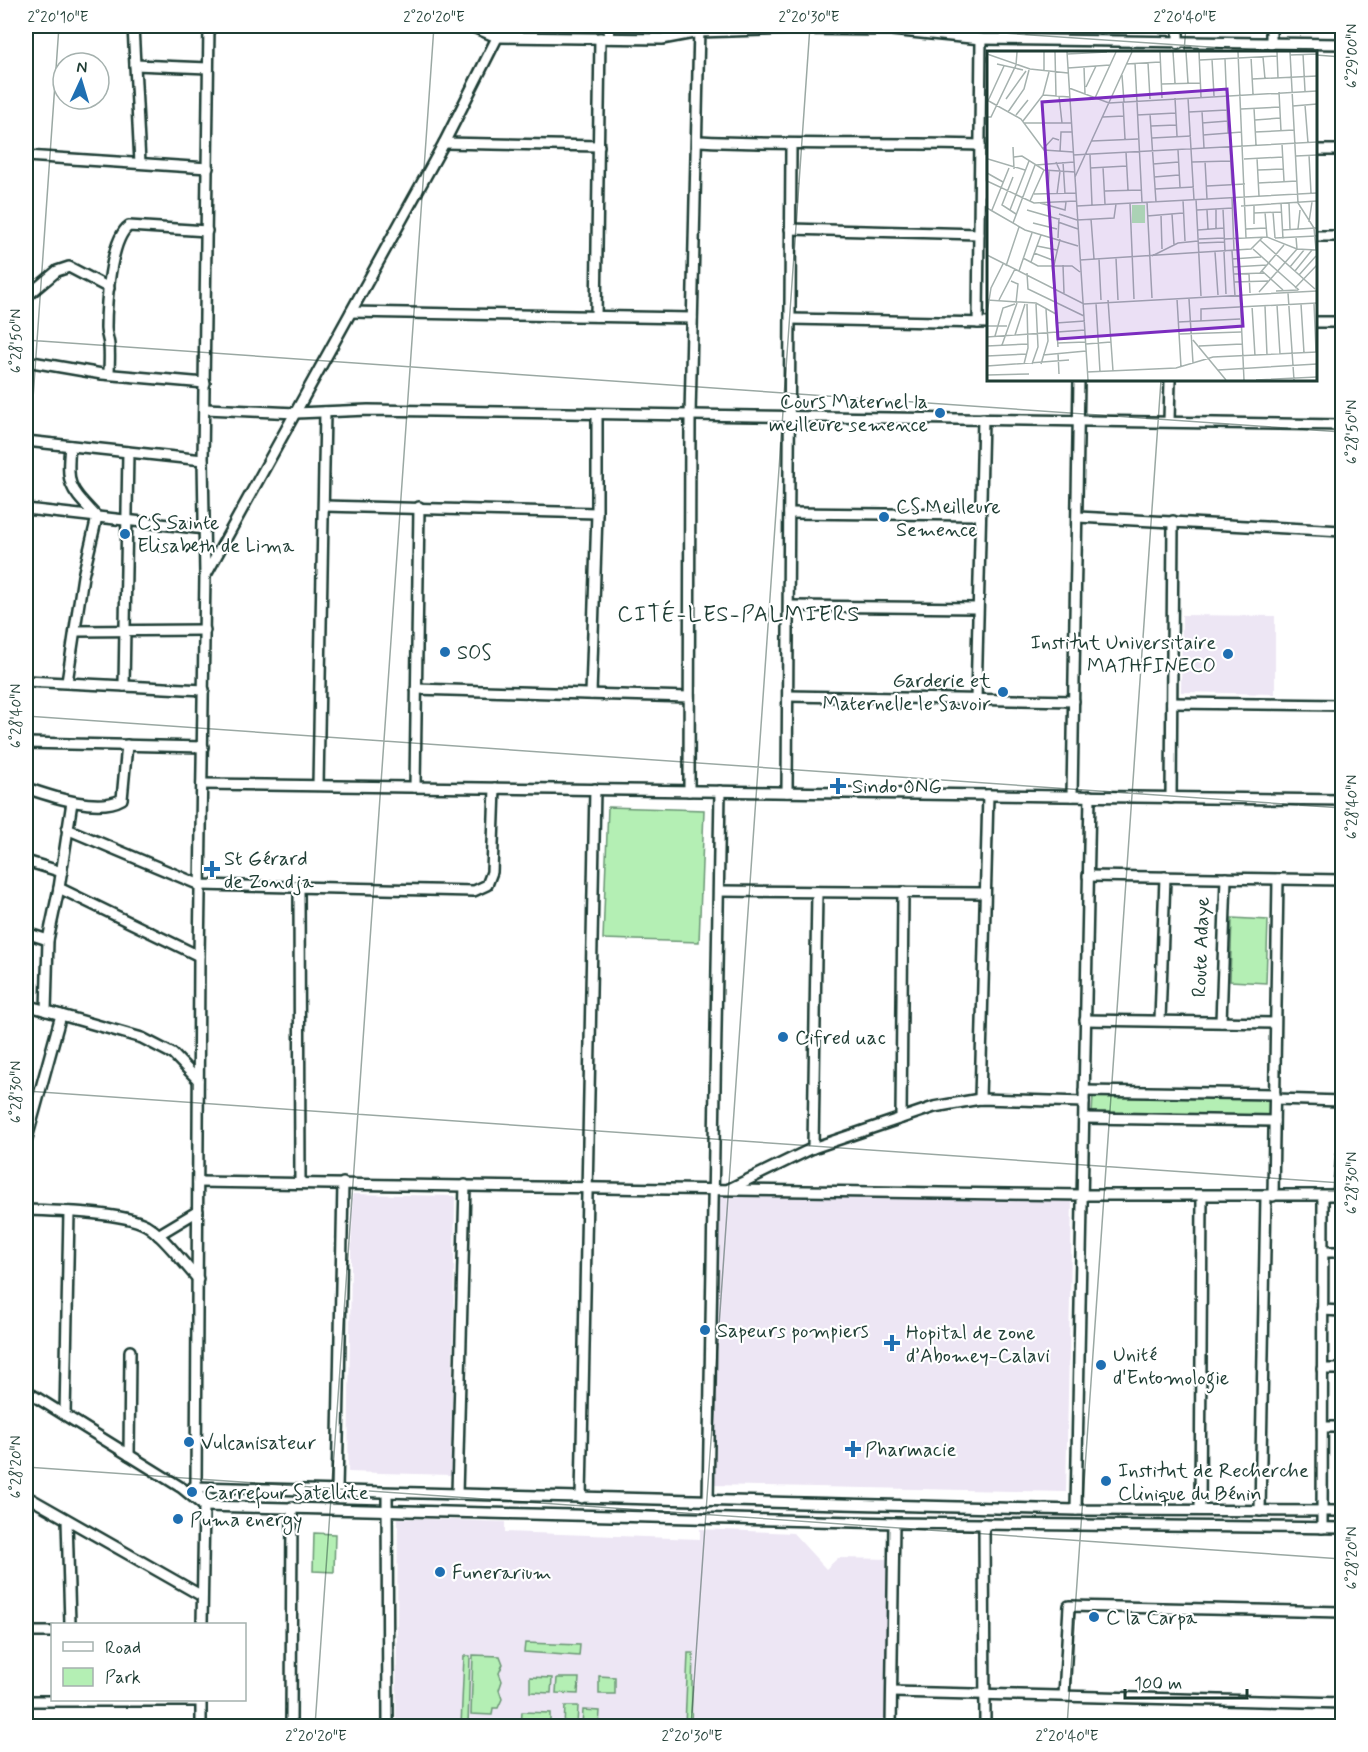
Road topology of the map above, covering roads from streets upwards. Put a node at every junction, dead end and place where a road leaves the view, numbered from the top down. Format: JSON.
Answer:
{"nodes":[{"id":1,"x":133,"y":26,"type":"edge"},
{"id":2,"x":209,"y":26,"type":"edge"},
{"id":3,"x":471,"y":26,"type":"edge"},
{"id":4,"x":503,"y":26,"type":"edge"},
{"id":5,"x":609,"y":26,"type":"edge"},
{"id":6,"x":1178,"y":26,"type":"edge"},
{"id":7,"x":1271,"y":26,"type":"edge"},
{"id":8,"x":797,"y":27,"type":"edge"},
{"id":9,"x":891,"y":28,"type":"edge"},
{"id":10,"x":699,"y":29,"type":"edge"},
{"id":11,"x":497,"y":37,"type":"junction"},
{"id":12,"x":604,"y":38,"type":"junction"},
{"id":13,"x":981,"y":39,"type":"junction"},
{"id":14,"x":1079,"y":41,"type":"junction"},
{"id":15,"x":1178,"y":44,"type":"junction"},
{"id":16,"x":1271,"y":44,"type":"junction"},
{"id":17,"x":1342,"y":44,"type":"edge"},
{"id":18,"x":1079,"y":51,"type":"edge"},
{"id":19,"x":135,"y":65,"type":"junction"},
{"id":20,"x":208,"y":68,"type":"junction"},
{"id":21,"x":697,"y":141,"type":"junction"},
{"id":22,"x":444,"y":143,"type":"junction"},
{"id":23,"x":981,"y":145,"type":"junction"},
{"id":24,"x":599,"y":146,"type":"junction"},
{"id":25,"x":791,"y":146,"type":"junction"},
{"id":26,"x":1317,"y":150,"type":"edge"},
{"id":27,"x":1342,"y":150,"type":"edge"},
{"id":28,"x":26,"y":156,"type":"edge"},
{"id":29,"x":140,"y":163,"type":"junction"},
{"id":30,"x":208,"y":168,"type":"junction"},
{"id":31,"x":790,"y":229,"type":"junction"},
{"id":32,"x":207,"y":231,"type":"junction"},
{"id":33,"x":979,"y":234,"type":"junction"},
{"id":34,"x":1317,"y":236,"type":"edge"},
{"id":35,"x":1342,"y":237,"type":"edge"},
{"id":36,"x":109,"y":288,"type":"junction"},
{"id":37,"x":26,"y":297,"type":"edge"},
{"id":38,"x":351,"y":312,"type":"junction"},
{"id":39,"x":597,"y":316,"type":"junction"},
{"id":40,"x":692,"y":318,"type":"junction"},
{"id":41,"x":791,"y":320,"type":"junction"},
{"id":42,"x":1317,"y":322,"type":"edge"},
{"id":43,"x":1342,"y":322,"type":"edge"},
{"id":44,"x":978,"y":323,"type":"junction"},
{"id":45,"x":987,"y":323,"type":"edge"},
{"id":46,"x":26,"y":361,"type":"edge"},
{"id":47,"x":109,"y":374,"type":"junction"},
{"id":48,"x":1079,"y":381,"type":"edge"},
{"id":49,"x":1170,"y":381,"type":"edge"},
{"id":50,"x":205,"y":383,"type":"junction"},
{"id":51,"x":205,"y":409,"type":"junction"},
{"id":52,"x":325,"y":412,"type":"junction"},
{"id":53,"x":296,"y":413,"type":"junction"},
{"id":54,"x":597,"y":414,"type":"junction"},
{"id":55,"x":690,"y":415,"type":"junction"},
{"id":56,"x":787,"y":416,"type":"junction"},
{"id":57,"x":983,"y":419,"type":"junction"},
{"id":58,"x":1079,"y":421,"type":"junction"},
{"id":59,"x":1169,"y":421,"type":"junction"},
{"id":60,"x":1342,"y":425,"type":"edge"},
{"id":61,"x":26,"y":441,"type":"edge"},
{"id":62,"x":70,"y":446,"type":"junction"},
{"id":63,"x":128,"y":452,"type":"junction"},
{"id":64,"x":203,"y":460,"type":"junction"},
{"id":65,"x":324,"y":506,"type":"junction"},
{"id":66,"x":419,"y":507,"type":"junction"},
{"id":67,"x":26,"y":509,"type":"edge"},
{"id":68,"x":597,"y":513,"type":"junction"},
{"id":69,"x":789,"y":513,"type":"junction"},
{"id":70,"x":979,"y":515,"type":"junction"},
{"id":71,"x":1078,"y":516,"type":"junction"},
{"id":72,"x":97,"y":518,"type":"junction"},
{"id":73,"x":129,"y":521,"type":"junction"},
{"id":74,"x":1173,"y":521,"type":"junction"},
{"id":75,"x":205,"y":529,"type":"junction"},
{"id":76,"x":1342,"y":531,"type":"edge"},
{"id":77,"x":206,"y":575,"type":"junction"},
{"id":78,"x":790,"y":606,"type":"junction"},
{"id":79,"x":976,"y":608,"type":"junction"},
{"id":80,"x":123,"y":630,"type":"junction"},
{"id":81,"x":205,"y":630,"type":"junction"},
{"id":82,"x":75,"y":631,"type":"junction"},
{"id":83,"x":26,"y":681,"type":"edge"},
{"id":84,"x":68,"y":682,"type":"junction"},
{"id":85,"x":124,"y":686,"type":"junction"},
{"id":86,"x":416,"y":689,"type":"junction"},
{"id":87,"x":204,"y":690,"type":"junction"},
{"id":88,"x":591,"y":694,"type":"junction"},
{"id":89,"x":788,"y":696,"type":"junction"},
{"id":90,"x":689,"y":697,"type":"junction"},
{"id":91,"x":976,"y":699,"type":"junction"},
{"id":92,"x":1074,"y":701,"type":"junction"},
{"id":93,"x":1172,"y":702,"type":"junction"},
{"id":94,"x":1342,"y":705,"type":"edge"},
{"id":95,"x":26,"y":743,"type":"edge"},
{"id":96,"x":127,"y":745,"type":"junction"},
{"id":97,"x":203,"y":747,"type":"junction"},
{"id":98,"x":202,"y":784,"type":"junction"},
{"id":99,"x":318,"y":785,"type":"junction"},
{"id":100,"x":415,"y":787,"type":"junction"},
{"id":101,"x":26,"y":788,"type":"edge"},
{"id":102,"x":495,"y":788,"type":"junction"},
{"id":103,"x":595,"y":789,"type":"junction"},
{"id":104,"x":689,"y":791,"type":"junction"},
{"id":105,"x":720,"y":791,"type":"junction"},
{"id":106,"x":787,"y":792,"type":"junction"},
{"id":107,"x":988,"y":795,"type":"junction"},
{"id":108,"x":1072,"y":796,"type":"junction"},
{"id":109,"x":1090,"y":796,"type":"junction"},
{"id":110,"x":1171,"y":798,"type":"junction"},
{"id":111,"x":1342,"y":800,"type":"edge"},
{"id":112,"x":72,"y":802,"type":"junction"},
{"id":113,"x":67,"y":830,"type":"junction"},
{"id":114,"x":26,"y":861,"type":"edge"},
{"id":115,"x":62,"y":872,"type":"junction"},
{"id":116,"x":1088,"y":876,"type":"junction"},
{"id":117,"x":1165,"y":877,"type":"junction"},
{"id":118,"x":1223,"y":878,"type":"junction"},
{"id":119,"x":1278,"y":879,"type":"junction"},
{"id":120,"x":1342,"y":880,"type":"edge"},
{"id":121,"x":200,"y":885,"type":"junction"},
{"id":122,"x":59,"y":888,"type":"junction"},
{"id":123,"x":299,"y":888,"type":"junction"},
{"id":124,"x":718,"y":891,"type":"junction"},
{"id":125,"x":817,"y":892,"type":"junction"},
{"id":126,"x":903,"y":892,"type":"junction"},
{"id":127,"x":985,"y":893,"type":"junction"},
{"id":128,"x":26,"y":933,"type":"edge"},
{"id":129,"x":48,"y":940,"type":"junction"},
{"id":130,"x":199,"y":956,"type":"junction"},
{"id":131,"x":26,"y":1005,"type":"edge"},
{"id":132,"x":46,"y":1011,"type":"junction"},
{"id":133,"x":61,"y":1015,"type":"junction"},
{"id":134,"x":1085,"y":1020,"type":"junction"},
{"id":135,"x":1160,"y":1020,"type":"junction"},
{"id":136,"x":1218,"y":1020,"type":"junction"},
{"id":137,"x":1274,"y":1023,"type":"junction"},
{"id":138,"x":198,"y":1080,"type":"junction"},
{"id":139,"x":1084,"y":1091,"type":"junction"},
{"id":140,"x":26,"y":1096,"type":"edge"},
{"id":141,"x":1275,"y":1097,"type":"junction"},
{"id":142,"x":37,"y":1099,"type":"junction"},
{"id":143,"x":980,"y":1099,"type":"junction"},
{"id":144,"x":1342,"y":1101,"type":"edge"},
{"id":145,"x":1084,"y":1102,"type":"junction"},
{"id":146,"x":901,"y":1118,"type":"junction"},
{"id":147,"x":1084,"y":1118,"type":"junction"},
{"id":148,"x":1274,"y":1121,"type":"junction"},
{"id":149,"x":26,"y":1142,"type":"edge"},
{"id":150,"x":813,"y":1148,"type":"junction"},
{"id":151,"x":1342,"y":1156,"type":"edge"},
{"id":152,"x":198,"y":1182,"type":"junction"},
{"id":153,"x":300,"y":1183,"type":"junction"},
{"id":154,"x":343,"y":1183,"type":"junction"},
{"id":155,"x":465,"y":1185,"type":"junction"},
{"id":156,"x":587,"y":1188,"type":"junction"},
{"id":157,"x":713,"y":1190,"type":"junction"},
{"id":158,"x":727,"y":1190,"type":"junction"},
{"id":159,"x":1082,"y":1195,"type":"junction"},
{"id":160,"x":1340,"y":1195,"type":"edge"},
{"id":161,"x":1202,"y":1196,"type":"junction"},
{"id":162,"x":1269,"y":1196,"type":"junction"},
{"id":163,"x":1323,"y":1196,"type":"junction"},
{"id":164,"x":26,"y":1210,"type":"edge"},
{"id":165,"x":198,"y":1211,"type":"junction"},
{"id":166,"x":69,"y":1212,"type":"junction"},
{"id":167,"x":158,"y":1235,"type":"junction"},
{"id":168,"x":1323,"y":1252,"type":"junction"},
{"id":169,"x":1342,"y":1252,"type":"edge"},
{"id":170,"x":198,"y":1279,"type":"junction"},
{"id":171,"x":1323,"y":1310,"type":"junction"},
{"id":172,"x":1342,"y":1311,"type":"edge"},
{"id":173,"x":130,"y":1351,"type":"dead end"},
{"id":174,"x":1322,"y":1369,"type":"junction"},
{"id":175,"x":1342,"y":1369,"type":"edge"},
{"id":176,"x":26,"y":1391,"type":"edge"},
{"id":177,"x":65,"y":1415,"type":"junction"},
{"id":178,"x":1322,"y":1427,"type":"junction"},
{"id":179,"x":1342,"y":1427,"type":"edge"},
{"id":180,"x":129,"y":1455,"type":"junction"},
{"id":181,"x":196,"y":1487,"type":"junction"},
{"id":182,"x":182,"y":1488,"type":"junction"},
{"id":183,"x":337,"y":1491,"type":"junction"},
{"id":184,"x":387,"y":1493,"type":"junction"},
{"id":185,"x":457,"y":1494,"type":"junction"},
{"id":186,"x":26,"y":1496,"type":"edge"},
{"id":187,"x":580,"y":1497,"type":"junction"},
{"id":188,"x":708,"y":1501,"type":"junction"},
{"id":189,"x":204,"y":1506,"type":"junction"},
{"id":190,"x":292,"y":1507,"type":"junction"},
{"id":191,"x":387,"y":1510,"type":"junction"},
{"id":192,"x":1076,"y":1510,"type":"junction"},
{"id":193,"x":1200,"y":1510,"type":"junction"},
{"id":194,"x":1260,"y":1511,"type":"junction"},
{"id":195,"x":1322,"y":1511,"type":"junction"},
{"id":196,"x":1342,"y":1511,"type":"edge"},
{"id":197,"x":67,"y":1520,"type":"junction"},
{"id":198,"x":894,"y":1522,"type":"junction"},
{"id":199,"x":984,"y":1524,"type":"junction"},
{"id":200,"x":1322,"y":1528,"type":"junction"},
{"id":201,"x":1342,"y":1528,"type":"edge"},
{"id":202,"x":202,"y":1596,"type":"junction"},
{"id":203,"x":1342,"y":1612,"type":"edge"},
{"id":204,"x":70,"y":1623,"type":"edge"},
{"id":205,"x":202,"y":1623,"type":"edge"},
{"id":206,"x":26,"y":1632,"type":"edge"},
{"id":207,"x":51,"y":1632,"type":"edge"},
{"id":208,"x":892,"y":1692,"type":"junction"},
{"id":209,"x":985,"y":1694,"type":"junction"},
{"id":210,"x":1064,"y":1696,"type":"junction"},
{"id":211,"x":26,"y":1701,"type":"edge"},
{"id":212,"x":51,"y":1701,"type":"edge"},
{"id":213,"x":201,"y":1701,"type":"edge"},
{"id":214,"x":1342,"y":1703,"type":"edge"},
{"id":215,"x":201,"y":1726,"type":"edge"},
{"id":216,"x":291,"y":1726,"type":"edge"},
{"id":217,"x":388,"y":1726,"type":"edge"},
{"id":218,"x":891,"y":1726,"type":"edge"},
{"id":219,"x":985,"y":1726,"type":"edge"}],
"edges":[{"from":1,"to":19,"type":"street"},
{"from":2,"to":20,"type":"street"},
{"from":3,"to":11,"type":"street"},
{"from":4,"to":11,"type":"street"},
{"from":5,"to":12,"type":"street"},
{"from":6,"to":15,"type":"street"},
{"from":7,"to":16,"type":"street"},
{"from":8,"to":9,"type":"street"},
{"from":8,"to":10,"type":"street"},
{"from":9,"to":13,"type":"street"},
{"from":10,"to":12,"type":"street"},
{"from":10,"to":21,"type":"street"},
{"from":11,"to":12,"type":"street"},
{"from":11,"to":22,"type":"street"},
{"from":12,"to":24,"type":"street"},
{"from":13,"to":14,"type":"street"},
{"from":13,"to":23,"type":"street"},
{"from":14,"to":15,"type":"street"},
{"from":14,"to":18,"type":"street"},
{"from":15,"to":16,"type":"street"},
{"from":16,"to":17,"type":"street"},
{"from":19,"to":20,"type":"street"},
{"from":19,"to":29,"type":"street"},
{"from":20,"to":30,"type":"street"},
{"from":21,"to":25,"type":"street"},
{"from":21,"to":40,"type":"street"},
{"from":22,"to":24,"type":"street"},
{"from":22,"to":38,"type":"street"},
{"from":23,"to":25,"type":"street"},
{"from":23,"to":33,"type":"street"},
{"from":24,"to":39,"type":"street"},
{"from":25,"to":31,"type":"street"},
{"from":26,"to":27,"type":"street"},
{"from":28,"to":29,"type":"street"},
{"from":29,"to":30,"type":"street"},
{"from":30,"to":32,"type":"street"},
{"from":31,"to":33,"type":"street"},
{"from":31,"to":41,"type":"street"},
{"from":32,"to":36,"type":"street"},
{"from":32,"to":50,"type":"street"},
{"from":33,"to":44,"type":"street"},
{"from":34,"to":35,"type":"street"},
{"from":36,"to":37,"type":"street"},
{"from":36,"to":47,"type":"street"},
{"from":38,"to":39,"type":"street"},
{"from":38,"to":53,"type":"street"},
{"from":39,"to":40,"type":"street"},
{"from":40,"to":55,"type":"street"},
{"from":41,"to":44,"type":"street"},
{"from":41,"to":56,"type":"street"},
{"from":42,"to":43,"type":"street"},
{"from":44,"to":45,"type":"street"},
{"from":46,"to":47,"type":"street"},
{"from":47,"to":50,"type":"street"},
{"from":48,"to":58,"type":"street"},
{"from":49,"to":59,"type":"street"},
{"from":50,"to":51,"type":"street"},
{"from":51,"to":53,"type":"street"},
{"from":51,"to":64,"type":"street"},
{"from":52,"to":53,"type":"street"},
{"from":52,"to":54,"type":"street"},
{"from":52,"to":65,"type":"street"},
{"from":53,"to":77,"type":"street"},
{"from":54,"to":55,"type":"street"},
{"from":54,"to":68,"type":"street"},
{"from":55,"to":56,"type":"street"},
{"from":55,"to":90,"type":"street"},
{"from":56,"to":57,"type":"street"},
{"from":56,"to":69,"type":"street"},
{"from":57,"to":58,"type":"street"},
{"from":57,"to":70,"type":"street"},
{"from":58,"to":59,"type":"street"},
{"from":58,"to":71,"type":"street"},
{"from":59,"to":60,"type":"street"},
{"from":61,"to":62,"type":"street"},
{"from":62,"to":63,"type":"street"},
{"from":62,"to":72,"type":"street"},
{"from":63,"to":64,"type":"street"},
{"from":63,"to":73,"type":"street"},
{"from":64,"to":75,"type":"street"},
{"from":65,"to":66,"type":"street"},
{"from":65,"to":99,"type":"street"},
{"from":66,"to":68,"type":"street"},
{"from":66,"to":86,"type":"street"},
{"from":67,"to":72,"type":"street"},
{"from":68,"to":88,"type":"street"},
{"from":69,"to":70,"type":"street"},
{"from":69,"to":78,"type":"street"},
{"from":70,"to":79,"type":"street"},
{"from":71,"to":74,"type":"street"},
{"from":71,"to":92,"type":"street"},
{"from":72,"to":73,"type":"street"},
{"from":72,"to":82,"type":"street"},
{"from":73,"to":75,"type":"street"},
{"from":73,"to":80,"type":"street"},
{"from":74,"to":76,"type":"street"},
{"from":74,"to":93,"type":"street"},
{"from":75,"to":77,"type":"street"},
{"from":77,"to":81,"type":"street"},
{"from":78,"to":79,"type":"street"},
{"from":78,"to":89,"type":"street"},
{"from":79,"to":91,"type":"street"},
{"from":80,"to":81,"type":"street"},
{"from":80,"to":82,"type":"street"},
{"from":80,"to":85,"type":"street"},
{"from":81,"to":87,"type":"street"},
{"from":82,"to":84,"type":"street"},
{"from":83,"to":84,"type":"street"},
{"from":84,"to":85,"type":"street"},
{"from":85,"to":87,"type":"street"},
{"from":86,"to":88,"type":"street"},
{"from":86,"to":100,"type":"street"},
{"from":87,"to":97,"type":"street"},
{"from":88,"to":90,"type":"street"},
{"from":89,"to":91,"type":"street"},
{"from":89,"to":106,"type":"street"},
{"from":90,"to":104,"type":"street"},
{"from":91,"to":92,"type":"street"},
{"from":92,"to":108,"type":"street"},
{"from":93,"to":94,"type":"street"},
{"from":93,"to":110,"type":"street"},
{"from":95,"to":96,"type":"street"},
{"from":96,"to":97,"type":"street"},
{"from":96,"to":112,"type":"street"},
{"from":97,"to":98,"type":"street"},
{"from":98,"to":99,"type":"street"},
{"from":98,"to":121,"type":"street"},
{"from":99,"to":100,"type":"street"},
{"from":100,"to":102,"type":"street"},
{"from":101,"to":112,"type":"street"},
{"from":102,"to":103,"type":"street"},
{"from":102,"to":123,"type":"street"},
{"from":103,"to":104,"type":"street"},
{"from":103,"to":156,"type":"street"},
{"from":104,"to":105,"type":"street"},
{"from":105,"to":106,"type":"street"},
{"from":105,"to":124,"type":"street"},
{"from":106,"to":107,"type":"street"},
{"from":107,"to":108,"type":"street"},
{"from":107,"to":127,"type":"street"},
{"from":108,"to":109,"type":"street"},
{"from":109,"to":110,"type":"street"},
{"from":109,"to":116,"type":"street"},
{"from":110,"to":111,"type":"street"},
{"from":112,"to":113,"type":"street"},
{"from":113,"to":115,"type":"street"},
{"from":113,"to":121,"type":"street"},
{"from":114,"to":115,"type":"street"},
{"from":115,"to":122,"type":"street"},
{"from":116,"to":117,"type":"street"},
{"from":116,"to":134,"type":"street"},
{"from":117,"to":118,"type":"street"},
{"from":117,"to":135,"type":"street"},
{"from":118,"to":119,"type":"street"},
{"from":118,"to":136,"type":"street"},
{"from":119,"to":120,"type":"street"},
{"from":119,"to":137,"type":"street"},
{"from":121,"to":123,"type":"street"},
{"from":121,"to":130,"type":"street"},
{"from":122,"to":129,"type":"street"},
{"from":122,"to":130,"type":"street"},
{"from":123,"to":153,"type":"street"},
{"from":124,"to":125,"type":"street"},
{"from":124,"to":157,"type":"street"},
{"from":125,"to":126,"type":"street"},
{"from":125,"to":150,"type":"street"},
{"from":126,"to":127,"type":"street"},
{"from":126,"to":146,"type":"street"},
{"from":127,"to":143,"type":"street"},
{"from":128,"to":129,"type":"street"},
{"from":129,"to":132,"type":"street"},
{"from":130,"to":138,"type":"street"},
{"from":131,"to":132,"type":"street"},
{"from":132,"to":133,"type":"street"},
{"from":133,"to":138,"type":"street"},
{"from":133,"to":142,"type":"street"},
{"from":134,"to":135,"type":"street"},
{"from":134,"to":139,"type":"street"},
{"from":135,"to":136,"type":"street"},
{"from":136,"to":137,"type":"street"},
{"from":137,"to":141,"type":"street"},
{"from":138,"to":152,"type":"street"},
{"from":139,"to":141,"type":"street"},
{"from":139,"to":145,"type":"street"},
{"from":140,"to":142,"type":"street"},
{"from":141,"to":144,"type":"street"},
{"from":141,"to":148,"type":"street"},
{"from":142,"to":149,"type":"street"},
{"from":143,"to":145,"type":"street"},
{"from":143,"to":146,"type":"street"},
{"from":145,"to":147,"type":"street"},
{"from":146,"to":150,"type":"street"},
{"from":147,"to":148,"type":"street"},
{"from":147,"to":159,"type":"street"},
{"from":148,"to":162,"type":"street"},
{"from":150,"to":158,"type":"street"},
{"from":151,"to":160,"type":"street"},
{"from":152,"to":153,"type":"street"},
{"from":152,"to":165,"type":"street"},
{"from":153,"to":154,"type":"street"},
{"from":154,"to":155,"type":"street"},
{"from":154,"to":183,"type":"street"},
{"from":155,"to":156,"type":"street"},
{"from":155,"to":185,"type":"street"},
{"from":156,"to":157,"type":"street"},
{"from":156,"to":187,"type":"street"},
{"from":157,"to":158,"type":"street"},
{"from":157,"to":188,"type":"street"},
{"from":158,"to":159,"type":"street"},
{"from":159,"to":161,"type":"street"},
{"from":159,"to":192,"type":"street"},
{"from":160,"to":163,"type":"street"},
{"from":161,"to":162,"type":"street"},
{"from":161,"to":193,"type":"street"},
{"from":162,"to":163,"type":"street"},
{"from":162,"to":194,"type":"street"},
{"from":163,"to":168,"type":"street"},
{"from":164,"to":166,"type":"street"},
{"from":165,"to":167,"type":"street"},
{"from":165,"to":170,"type":"street"},
{"from":166,"to":167,"type":"street"},
{"from":166,"to":177,"type":"street"},
{"from":167,"to":170,"type":"street"},
{"from":168,"to":169,"type":"street"},
{"from":168,"to":171,"type":"street"},
{"from":170,"to":181,"type":"street"},
{"from":171,"to":172,"type":"street"},
{"from":171,"to":174,"type":"street"},
{"from":173,"to":180,"type":"street"},
{"from":174,"to":175,"type":"street"},
{"from":174,"to":178,"type":"street"},
{"from":176,"to":177,"type":"street"},
{"from":177,"to":180,"type":"street"},
{"from":178,"to":179,"type":"street"},
{"from":178,"to":195,"type":"street"},
{"from":180,"to":182,"type":"street"},
{"from":181,"to":182,"type":"street"},
{"from":181,"to":183,"type":"street"},
{"from":181,"to":189,"type":"street"},
{"from":182,"to":189,"type":"street"},
{"from":183,"to":184,"type":"street"},
{"from":184,"to":185,"type":"street"},
{"from":184,"to":191,"type":"street"},
{"from":185,"to":187,"type":"street"},
{"from":186,"to":197,"type":"street"},
{"from":187,"to":188,"type":"street"},
{"from":188,"to":192,"type":"street"},
{"from":189,"to":190,"type":"street"},
{"from":189,"to":202,"type":"street"},
{"from":190,"to":191,"type":"street"},
{"from":190,"to":216,"type":"street"},
{"from":191,"to":198,"type":"street"},
{"from":191,"to":217,"type":"street"},
{"from":192,"to":193,"type":"street"},
{"from":193,"to":194,"type":"street"},
{"from":194,"to":195,"type":"street"},
{"from":195,"to":196,"type":"street"},
{"from":195,"to":200,"type":"street"},
{"from":197,"to":202,"type":"street"},
{"from":197,"to":204,"type":"street"},
{"from":198,"to":199,"type":"street"},
{"from":198,"to":208,"type":"street"},
{"from":199,"to":200,"type":"street"},
{"from":199,"to":209,"type":"street"},
{"from":200,"to":201,"type":"street"},
{"from":202,"to":205,"type":"street"},
{"from":203,"to":210,"type":"street"},
{"from":206,"to":207,"type":"street"},
{"from":208,"to":209,"type":"street"},
{"from":208,"to":218,"type":"street"},
{"from":209,"to":210,"type":"street"},
{"from":209,"to":219,"type":"street"},
{"from":210,"to":214,"type":"street"},
{"from":211,"to":212,"type":"street"},
{"from":213,"to":215,"type":"street"}]}
